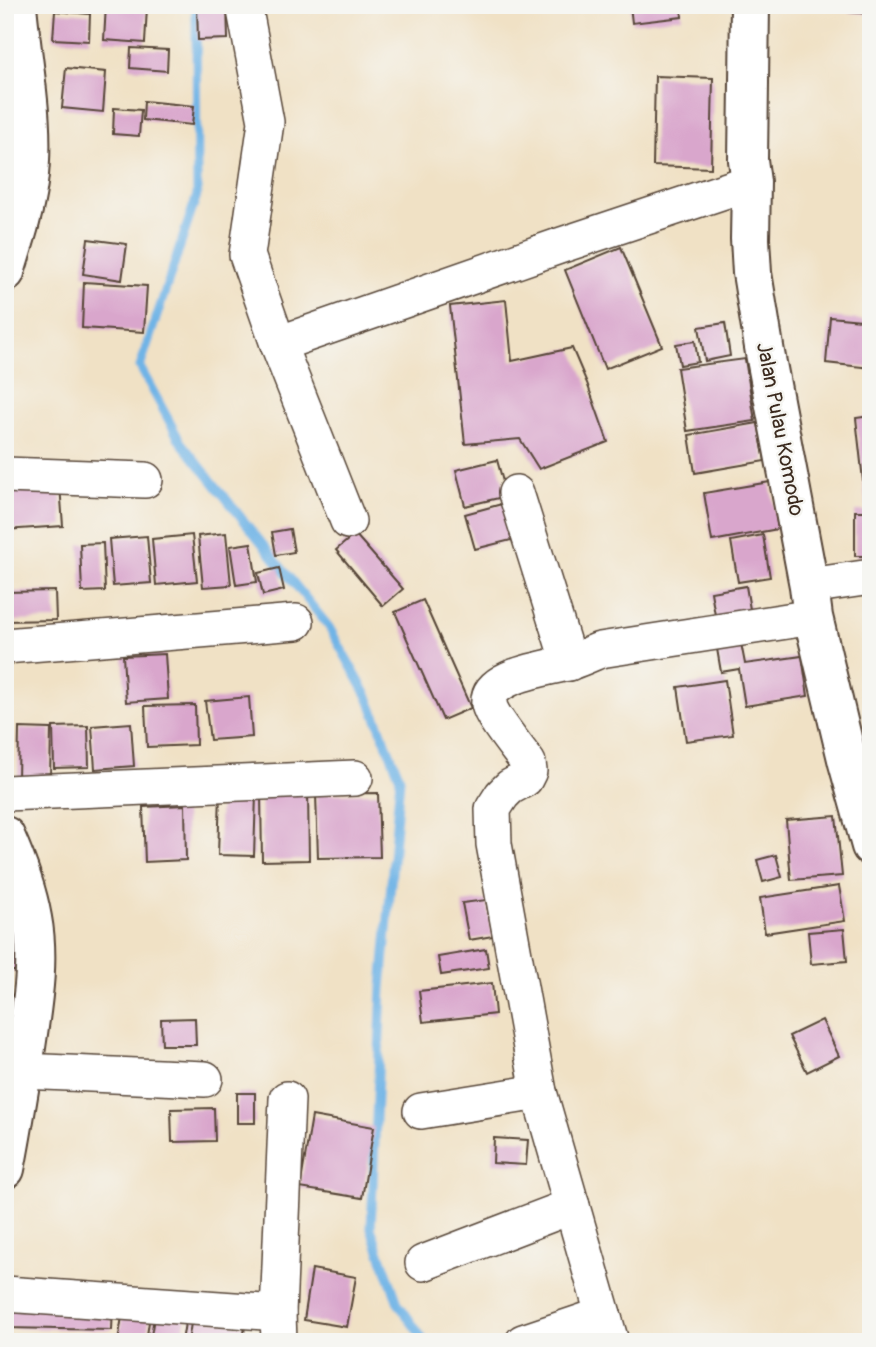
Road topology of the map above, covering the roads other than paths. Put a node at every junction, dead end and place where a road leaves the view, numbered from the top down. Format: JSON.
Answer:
{"nodes":[{"id":1,"x":18,"y":5,"type":"edge"},
{"id":2,"x":244,"y":5,"type":"edge"},
{"id":3,"x":750,"y":5,"type":"edge"},
{"id":4,"x":751,"y":182,"type":"junction"},
{"id":5,"x":5,"y":272,"type":"edge"},
{"id":6,"x":278,"y":344,"type":"junction"},
{"id":7,"x":5,"y":475,"type":"edge"},
{"id":8,"x":145,"y":480,"type":"dead end"},
{"id":9,"x":516,"y":493,"type":"dead end"},
{"id":10,"x":348,"y":521,"type":"dead end"},
{"id":11,"x":871,"y":577,"type":"edge"},
{"id":12,"x":811,"y":602,"type":"junction"},
{"id":13,"x":296,"y":622,"type":"dead end"},
{"id":14,"x":5,"y":646,"type":"edge"},
{"id":15,"x":569,"y":663,"type":"junction"},
{"id":16,"x":860,"y":764,"type":"edge"},
{"id":17,"x":355,"y":778,"type":"dead end"},
{"id":18,"x":5,"y":793,"type":"edge"},
{"id":19,"x":5,"y":836,"type":"edge"},
{"id":20,"x":871,"y":846,"type":"edge"},
{"id":21,"x":22,"y":1071,"type":"junction"},
{"id":22,"x":205,"y":1079,"type":"dead end"},
{"id":23,"x":539,"y":1092,"type":"junction"},
{"id":24,"x":287,"y":1099,"type":"dead end"},
{"id":25,"x":421,"y":1111,"type":"dead end"},
{"id":26,"x":5,"y":1169,"type":"edge"},
{"id":27,"x":572,"y":1206,"type":"junction"},
{"id":28,"x":423,"y":1263,"type":"dead end"},
{"id":29,"x":5,"y":1294,"type":"edge"},
{"id":30,"x":279,"y":1327,"type":"edge"},
{"id":31,"x":607,"y":1328,"type":"edge"},
{"id":32,"x":523,"y":1342,"type":"edge"}],
"edges":[{"from":1,"to":5,"type":"street"},
{"from":2,"to":6,"type":"street"},
{"from":3,"to":4,"type":"street","name":"Jalan Pulau Komodo"},
{"from":4,"to":6,"type":"street"},
{"from":4,"to":12,"type":"street","name":"Jalan Pulau Komodo"},
{"from":6,"to":10,"type":"street"},
{"from":7,"to":8,"type":"street"},
{"from":9,"to":15,"type":"street"},
{"from":11,"to":12,"type":"street"},
{"from":12,"to":15,"type":"street"},
{"from":12,"to":16,"type":"street","name":"Jalan Pulau Komodo"},
{"from":13,"to":14,"type":"street"},
{"from":15,"to":23,"type":"street"},
{"from":16,"to":20,"type":"street","name":"Jalan Pulau Komodo"},
{"from":17,"to":18,"type":"street"},
{"from":19,"to":21,"type":"street"},
{"from":21,"to":22,"type":"street"},
{"from":21,"to":26,"type":"street"},
{"from":23,"to":25,"type":"street"},
{"from":23,"to":27,"type":"street"},
{"from":24,"to":30,"type":"street"},
{"from":27,"to":28,"type":"street"},
{"from":27,"to":31,"type":"street"},
{"from":29,"to":30,"type":"street"},
{"from":31,"to":32,"type":"street"}]}
